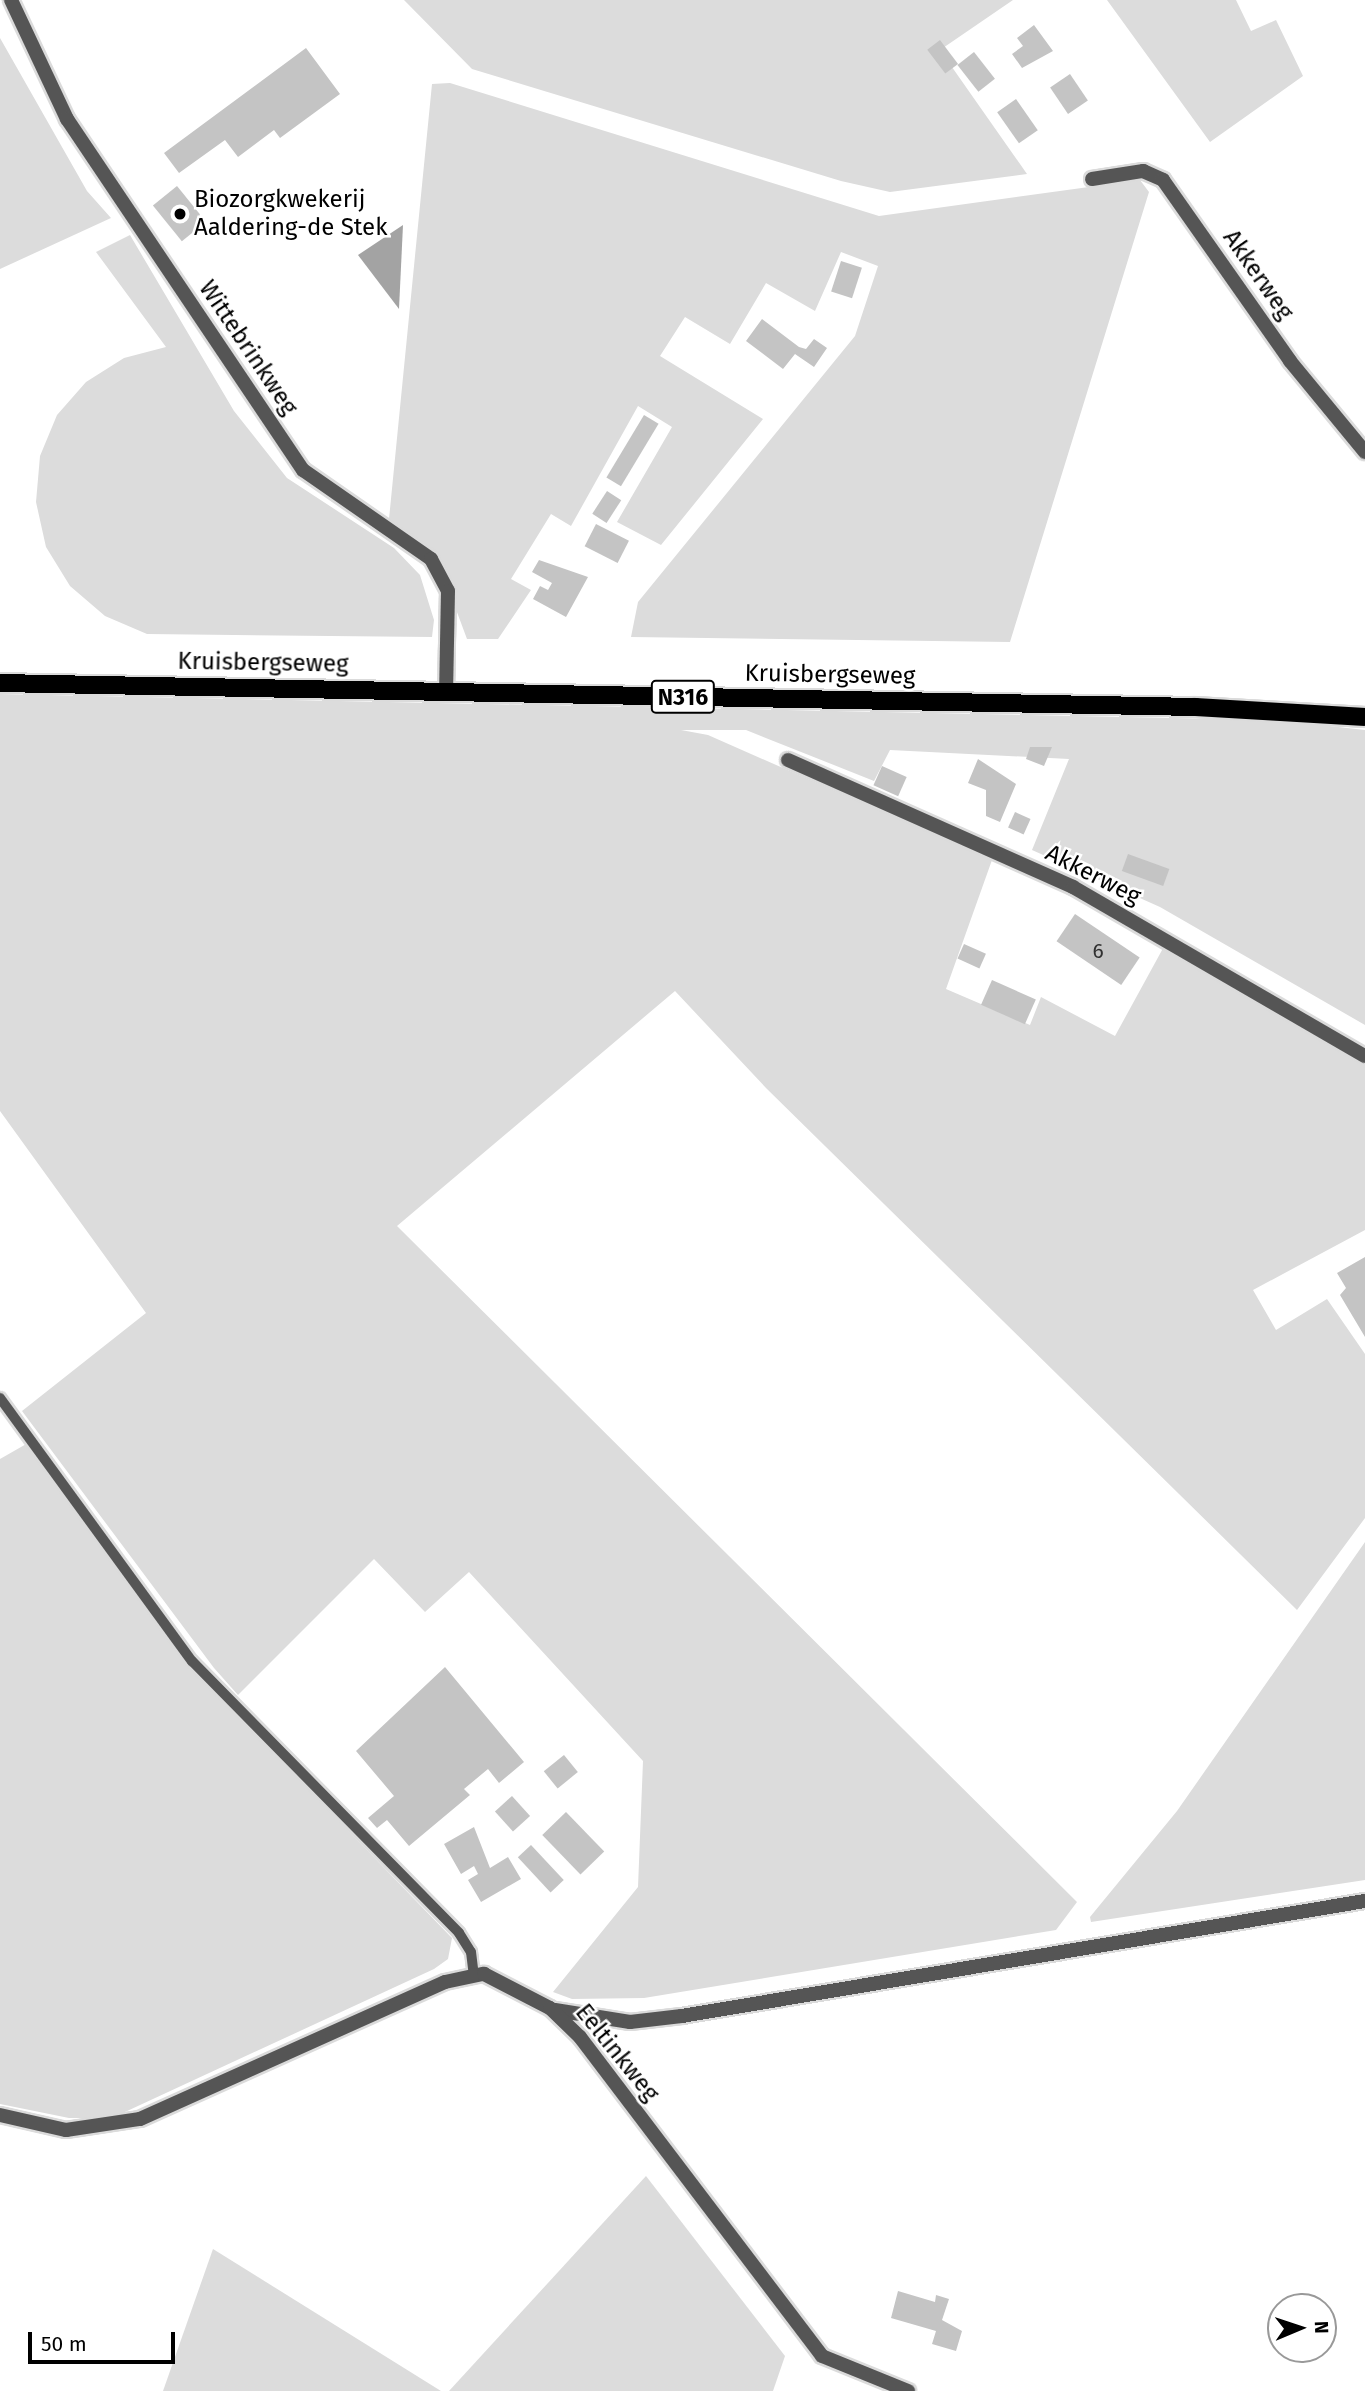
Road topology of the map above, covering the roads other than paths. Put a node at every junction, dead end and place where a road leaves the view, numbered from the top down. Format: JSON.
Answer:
{"nodes":[{"id":1,"x":10,"y":0,"type":"edge"},
{"id":2,"x":1091,"y":179,"type":"dead end"},
{"id":3,"x":1365,"y":452,"type":"edge"},
{"id":4,"x":0,"y":683,"type":"edge"},
{"id":5,"x":446,"y":691,"type":"junction"},
{"id":6,"x":1365,"y":717,"type":"edge"},
{"id":7,"x":788,"y":760,"type":"dead end"},
{"id":8,"x":1365,"y":1056,"type":"edge"},
{"id":9,"x":0,"y":1398,"type":"edge"},
{"id":10,"x":1365,"y":1901,"type":"edge"},
{"id":11,"x":474,"y":1976,"type":"junction"},
{"id":12,"x":550,"y":2008,"type":"junction"},
{"id":13,"x":0,"y":2115,"type":"edge"},
{"id":14,"x":908,"y":2391,"type":"edge"}],
"edges":[{"from":1,"to":5,"type":"street","name":"Wittebrinkweg"},
{"from":2,"to":3,"type":"street","name":"Akkerweg"},
{"from":4,"to":5,"type":"main road","name":"Kruisbergseweg","number":"N316"},
{"from":5,"to":6,"type":"main road","name":"Kruisbergseweg","number":"N316"},
{"from":7,"to":8,"type":"street","name":"Akkerweg"},
{"from":9,"to":11,"type":"lane"},
{"from":10,"to":12,"type":"street"},
{"from":11,"to":12,"type":"street","name":"Eeltinkweg"},
{"from":11,"to":13,"type":"street","name":"Eeltinkweg"},
{"from":12,"to":14,"type":"street","name":"Eeltinkweg"}]}
